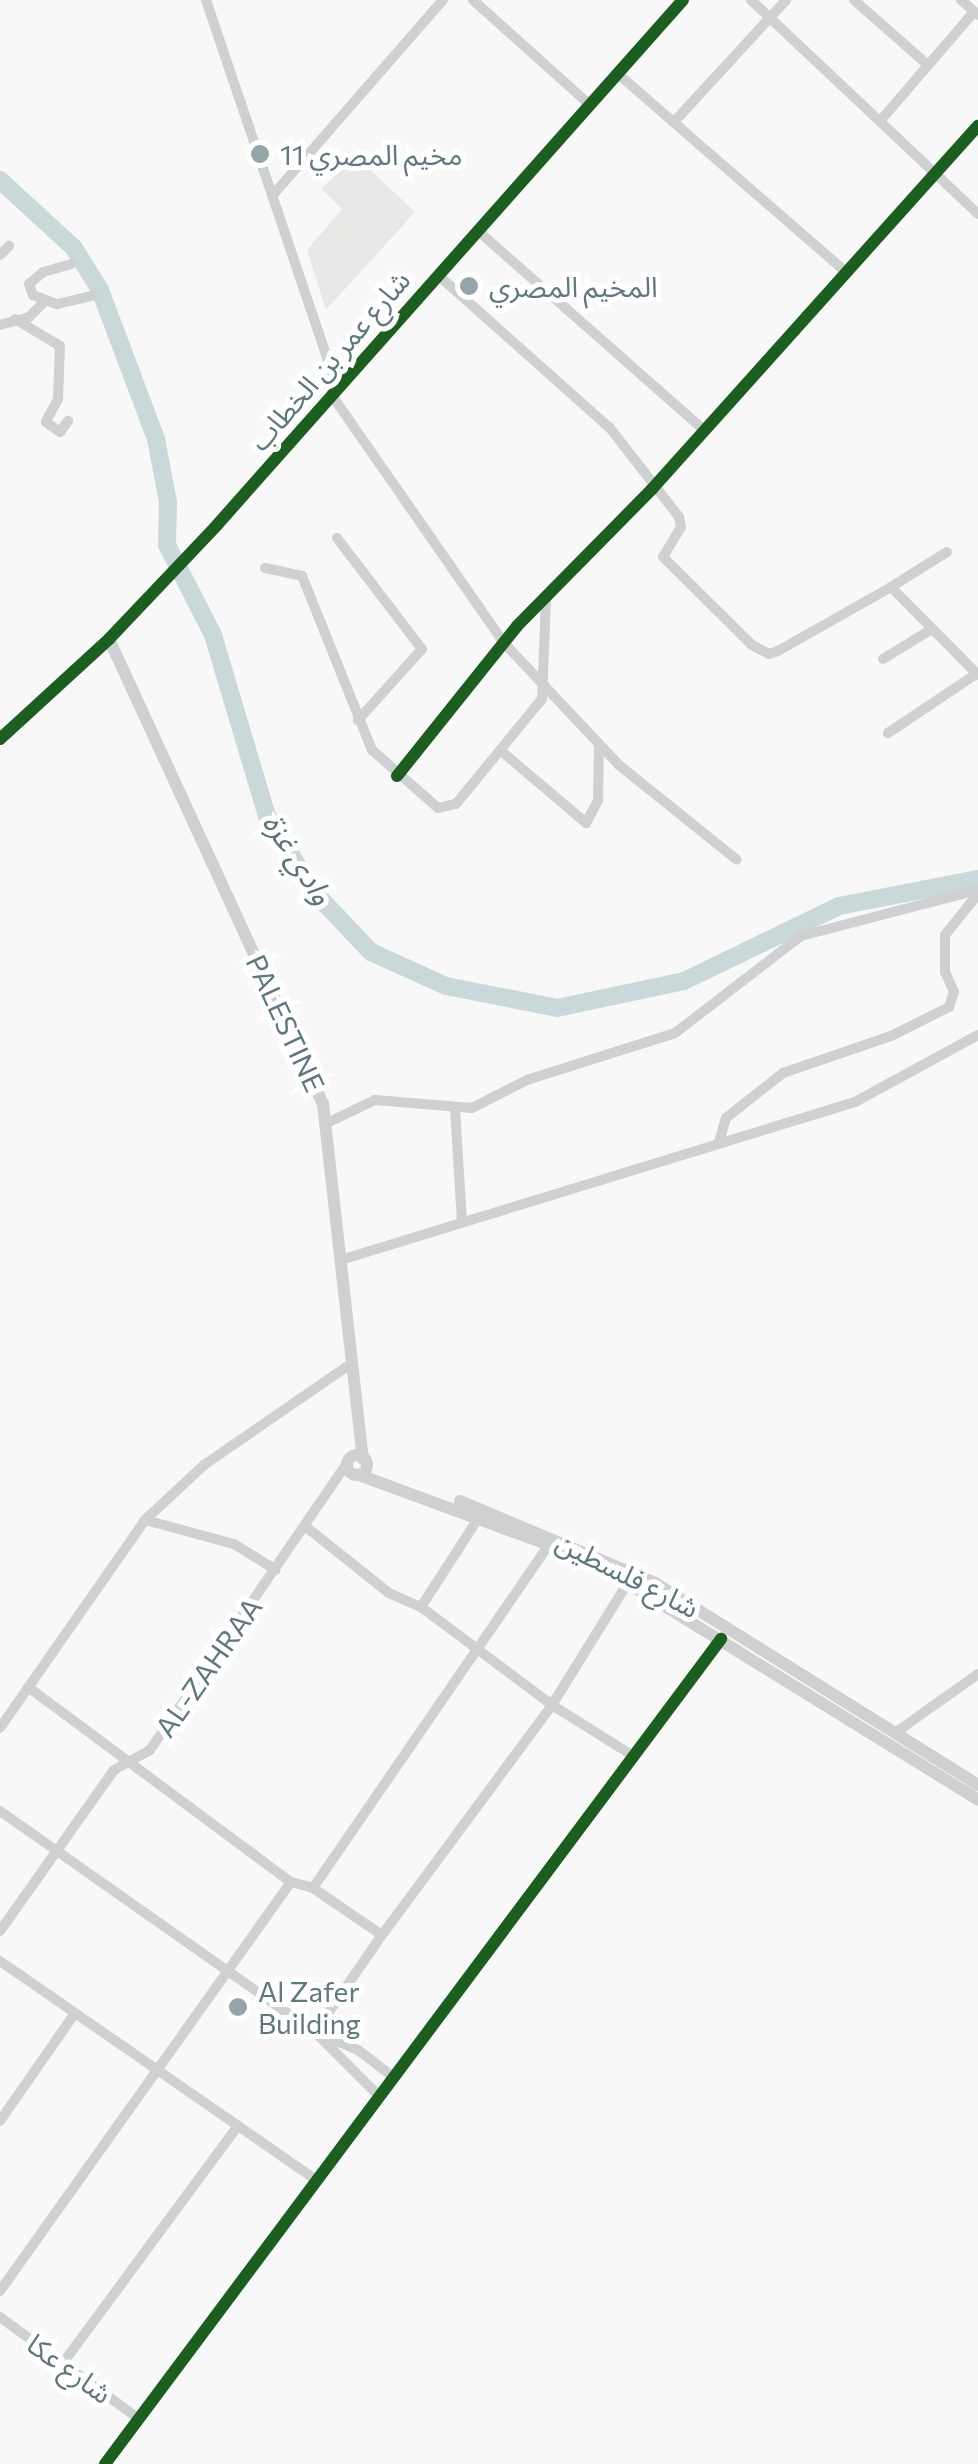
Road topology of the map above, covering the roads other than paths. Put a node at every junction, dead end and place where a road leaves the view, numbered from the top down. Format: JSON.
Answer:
{"nodes":[{"id":1,"x":206,"y":0,"type":"edge"},
{"id":2,"x":443,"y":0,"type":"edge"},
{"id":3,"x":473,"y":0,"type":"edge"},
{"id":4,"x":683,"y":0,"type":"edge"},
{"id":5,"x":751,"y":0,"type":"edge"},
{"id":6,"x":786,"y":0,"type":"edge"},
{"id":7,"x":854,"y":0,"type":"edge"},
{"id":8,"x":960,"y":0,"type":"edge"},
{"id":9,"x":976,"y":14,"type":"edge"},
{"id":10,"x":770,"y":17,"type":"junction"},
{"id":11,"x":928,"y":65,"type":"junction"},
{"id":12,"x":618,"y":73,"type":"junction"},
{"id":13,"x":590,"y":106,"type":"junction"},
{"id":14,"x":880,"y":120,"type":"junction"},
{"id":15,"x":674,"y":122,"type":"junction"},
{"id":16,"x":978,"y":126,"type":"edge"},
{"id":17,"x":937,"y":170,"type":"junction"},
{"id":18,"x":272,"y":196,"type":"junction"},
{"id":19,"x":978,"y":214,"type":"edge"},
{"id":20,"x":477,"y":230,"type":"junction"},
{"id":21,"x":9,"y":246,"type":"dead end"},
{"id":22,"x":0,"y":256,"type":"edge"},
{"id":23,"x":72,"y":264,"type":"dead end"},
{"id":24,"x":844,"y":270,"type":"junction"},
{"id":25,"x":438,"y":275,"type":"junction"},
{"id":26,"x":93,"y":296,"type":"dead end"},
{"id":27,"x":44,"y":301,"type":"junction"},
{"id":28,"x":15,"y":320,"type":"junction"},
{"id":29,"x":0,"y":324,"type":"edge"},
{"id":30,"x":334,"y":390,"type":"junction"},
{"id":31,"x":68,"y":421,"type":"dead end"},
{"id":32,"x":703,"y":429,"type":"junction"},
{"id":33,"x":652,"y":489,"type":"junction"},
{"id":34,"x":217,"y":525,"type":"joint"},
{"id":35,"x":337,"y":538,"type":"dead end"},
{"id":36,"x":947,"y":552,"type":"dead end"},
{"id":37,"x":264,"y":568,"type":"dead end"},
{"id":38,"x":892,"y":586,"type":"junction"},
{"id":39,"x":546,"y":598,"type":"junction"},
{"id":40,"x":932,"y":628,"type":"junction"},
{"id":41,"x":110,"y":638,"type":"junction"},
{"id":42,"x":504,"y":643,"type":"junction"},
{"id":43,"x":883,"y":659,"type":"dead end"},
{"id":44,"x":977,"y":674,"type":"edge"},
{"id":45,"x":543,"y":685,"type":"junction"},
{"id":46,"x":358,"y":720,"type":"junction"},
{"id":47,"x":888,"y":733,"type":"dead end"},
{"id":48,"x":0,"y":739,"type":"edge"},
{"id":49,"x":599,"y":744,"type":"junction"},
{"id":50,"x":500,"y":750,"type":"junction"},
{"id":51,"x":397,"y":776,"type":"junction"},
{"id":52,"x":737,"y":860,"type":"dead end"},
{"id":53,"x":978,"y":892,"type":"edge"},
{"id":54,"x":978,"y":1035,"type":"edge"},
{"id":55,"x":454,"y":1108,"type":"dead end"},
{"id":56,"x":329,"y":1122,"type":"junction"},
{"id":57,"x":720,"y":1142,"type":"junction"},
{"id":58,"x":462,"y":1221,"type":"junction"},
{"id":59,"x":344,"y":1259,"type":"junction"},
{"id":60,"x":352,"y":1363,"type":"junction"},
{"id":61,"x":357,"y":1465,"type":"junction"},
{"id":62,"x":479,"y":1517,"type":"junction"},
{"id":63,"x":146,"y":1520,"type":"junction"},
{"id":64,"x":305,"y":1526,"type":"junction"},
{"id":65,"x":550,"y":1543,"type":"junction"},
{"id":66,"x":276,"y":1570,"type":"junction"},
{"id":67,"x":629,"y":1582,"type":"junction"},
{"id":68,"x":421,"y":1606,"type":"junction"},
{"id":69,"x":721,"y":1639,"type":"junction"},
{"id":70,"x":478,"y":1646,"type":"junction"},
{"id":71,"x":978,"y":1674,"type":"edge"},
{"id":72,"x":28,"y":1686,"type":"junction"},
{"id":73,"x":552,"y":1705,"type":"junction"},
{"id":74,"x":0,"y":1726,"type":"edge"},
{"id":75,"x":895,"y":1733,"type":"junction"},
{"id":76,"x":630,"y":1754,"type":"junction"},
{"id":77,"x":132,"y":1762,"type":"junction"},
{"id":78,"x":978,"y":1785,"type":"edge"},
{"id":79,"x":978,"y":1800,"type":"edge"},
{"id":80,"x":0,"y":1811,"type":"edge"},
{"id":81,"x":55,"y":1853,"type":"junction"},
{"id":82,"x":290,"y":1882,"type":"junction"},
{"id":83,"x":313,"y":1888,"type":"junction"},
{"id":84,"x":0,"y":1932,"type":"edge"},
{"id":85,"x":382,"y":1935,"type":"junction"},
{"id":86,"x":0,"y":1961,"type":"edge"},
{"id":87,"x":228,"y":1972,"type":"junction"},
{"id":88,"x":75,"y":2013,"type":"junction"},
{"id":89,"x":315,"y":2032,"type":"junction"},
{"id":90,"x":158,"y":2071,"type":"junction"},
{"id":91,"x":392,"y":2076,"type":"junction"},
{"id":92,"x":378,"y":2095,"type":"junction"},
{"id":93,"x":0,"y":2121,"type":"edge"},
{"id":94,"x":238,"y":2126,"type":"junction"},
{"id":95,"x":315,"y":2179,"type":"junction"},
{"id":96,"x":0,"y":2292,"type":"edge"},
{"id":97,"x":0,"y":2317,"type":"edge"},
{"id":98,"x":62,"y":2363,"type":"junction"},
{"id":99,"x":140,"y":2419,"type":"junction"},
{"id":100,"x":106,"y":2464,"type":"edge"}],
"edges":[{"from":1,"to":18,"type":"street"},
{"from":2,"to":18,"type":"street"},
{"from":3,"to":13,"type":"street"},
{"from":4,"to":12,"type":"street","name":"شارع عمر بن الخطاب"},
{"from":5,"to":10,"type":"street"},
{"from":6,"to":10,"type":"street"},
{"from":7,"to":11,"type":"street"},
{"from":8,"to":9,"type":"street"},
{"from":9,"to":11,"type":"street"},
{"from":10,"to":14,"type":"street"},
{"from":10,"to":15,"type":"street"},
{"from":11,"to":14,"type":"street"},
{"from":12,"to":13,"type":"street","name":"شارع عمر بن الخطاب"},
{"from":12,"to":15,"type":"street"},
{"from":13,"to":20,"type":"street","name":"شارع عمر بن الخطاب"},
{"from":14,"to":17,"type":"street"},
{"from":15,"to":24,"type":"street"},
{"from":16,"to":17,"type":"street"},
{"from":17,"to":19,"type":"street"},
{"from":17,"to":24,"type":"street"},
{"from":18,"to":30,"type":"street"},
{"from":20,"to":25,"type":"street","name":"شارع عمر بن الخطاب"},
{"from":20,"to":32,"type":"street"},
{"from":21,"to":22,"type":"street"},
{"from":23,"to":27,"type":"street"},
{"from":24,"to":32,"type":"street"},
{"from":25,"to":30,"type":"street","name":"شارع عمر بن الخطاب"},
{"from":25,"to":33,"type":"street"},
{"from":26,"to":27,"type":"street"},
{"from":27,"to":28,"type":"street"},
{"from":28,"to":29,"type":"street"},
{"from":28,"to":31,"type":"street"},
{"from":30,"to":34,"type":"street","name":"شارع عمر بن الخطاب"},
{"from":30,"to":42,"type":"street"},
{"from":32,"to":33,"type":"street"},
{"from":33,"to":38,"type":"street"},
{"from":33,"to":39,"type":"street"},
{"from":34,"to":41,"type":"street","name":"شارع عمر بن الخطاب"},
{"from":35,"to":46,"type":"street"},
{"from":36,"to":38,"type":"street"},
{"from":37,"to":46,"type":"street"},
{"from":38,"to":40,"type":"street"},
{"from":39,"to":42,"type":"street"},
{"from":39,"to":45,"type":"street"},
{"from":40,"to":43,"type":"street"},
{"from":40,"to":44,"type":"street"},
{"from":41,"to":48,"type":"street","name":"شارع عمر بن الخطاب"},
{"from":41,"to":56,"type":"street","name":"PALESTINE"},
{"from":42,"to":45,"type":"street"},
{"from":42,"to":51,"type":"street"},
{"from":44,"to":47,"type":"street"},
{"from":45,"to":49,"type":"street"},
{"from":45,"to":50,"type":"street"},
{"from":46,"to":51,"type":"street"},
{"from":49,"to":50,"type":"street"},
{"from":49,"to":52,"type":"street"},
{"from":50,"to":51,"type":"street"},
{"from":53,"to":56,"type":"street"},
{"from":53,"to":57,"type":"street"},
{"from":54,"to":57,"type":"street"},
{"from":55,"to":58,"type":"street"},
{"from":56,"to":59,"type":"street","name":"PALESTINE"},
{"from":57,"to":58,"type":"street"},
{"from":58,"to":59,"type":"street"},
{"from":59,"to":60,"type":"street","name":"PALESTINE"},
{"from":60,"to":61,"type":"street","name":"PALESTINE"},
{"from":60,"to":63,"type":"street"},
{"from":61,"to":62,"type":"street"},
{"from":61,"to":64,"type":"street","name":"AL-ZAHRAA"},
{"from":61,"to":75,"type":"street","name":"شارع فلسطين"},
{"from":62,"to":65,"type":"street"},
{"from":62,"to":68,"type":"street"},
{"from":63,"to":66,"type":"street"},
{"from":63,"to":72,"type":"street"},
{"from":64,"to":66,"type":"street","name":"AL-ZAHRAA"},
{"from":64,"to":68,"type":"street"},
{"from":65,"to":67,"type":"street"},
{"from":65,"to":70,"type":"street"},
{"from":66,"to":77,"type":"street","name":"AL-ZAHRAA"},
{"from":67,"to":69,"type":"street"},
{"from":67,"to":73,"type":"street"},
{"from":68,"to":70,"type":"street"},
{"from":69,"to":76,"type":"street"},
{"from":69,"to":79,"type":"street"},
{"from":70,"to":73,"type":"street"},
{"from":70,"to":83,"type":"street"},
{"from":71,"to":75,"type":"street"},
{"from":72,"to":74,"type":"street"},
{"from":72,"to":77,"type":"street"},
{"from":73,"to":76,"type":"street"},
{"from":73,"to":85,"type":"street"},
{"from":75,"to":78,"type":"street","name":"شارع فلسطين"},
{"from":76,"to":91,"type":"street"},
{"from":77,"to":81,"type":"street","name":"AL-ZAHRAA"},
{"from":77,"to":82,"type":"street"},
{"from":80,"to":81,"type":"street"},
{"from":81,"to":84,"type":"street","name":"AL-ZAHRAA"},
{"from":81,"to":87,"type":"street"},
{"from":82,"to":83,"type":"street"},
{"from":82,"to":87,"type":"street"},
{"from":83,"to":85,"type":"street"},
{"from":85,"to":89,"type":"street"},
{"from":86,"to":88,"type":"street"},
{"from":87,"to":89,"type":"street"},
{"from":87,"to":90,"type":"street"},
{"from":88,"to":90,"type":"street"},
{"from":88,"to":93,"type":"street"},
{"from":89,"to":91,"type":"street"},
{"from":89,"to":92,"type":"street"},
{"from":90,"to":94,"type":"street"},
{"from":90,"to":96,"type":"street"},
{"from":91,"to":92,"type":"street"},
{"from":92,"to":95,"type":"street"},
{"from":94,"to":95,"type":"street"},
{"from":94,"to":98,"type":"street"},
{"from":95,"to":99,"type":"street"},
{"from":97,"to":98,"type":"street","name":"شارع عكا"},
{"from":98,"to":99,"type":"street","name":"شارع عكا"},
{"from":99,"to":100,"type":"street"}]}
